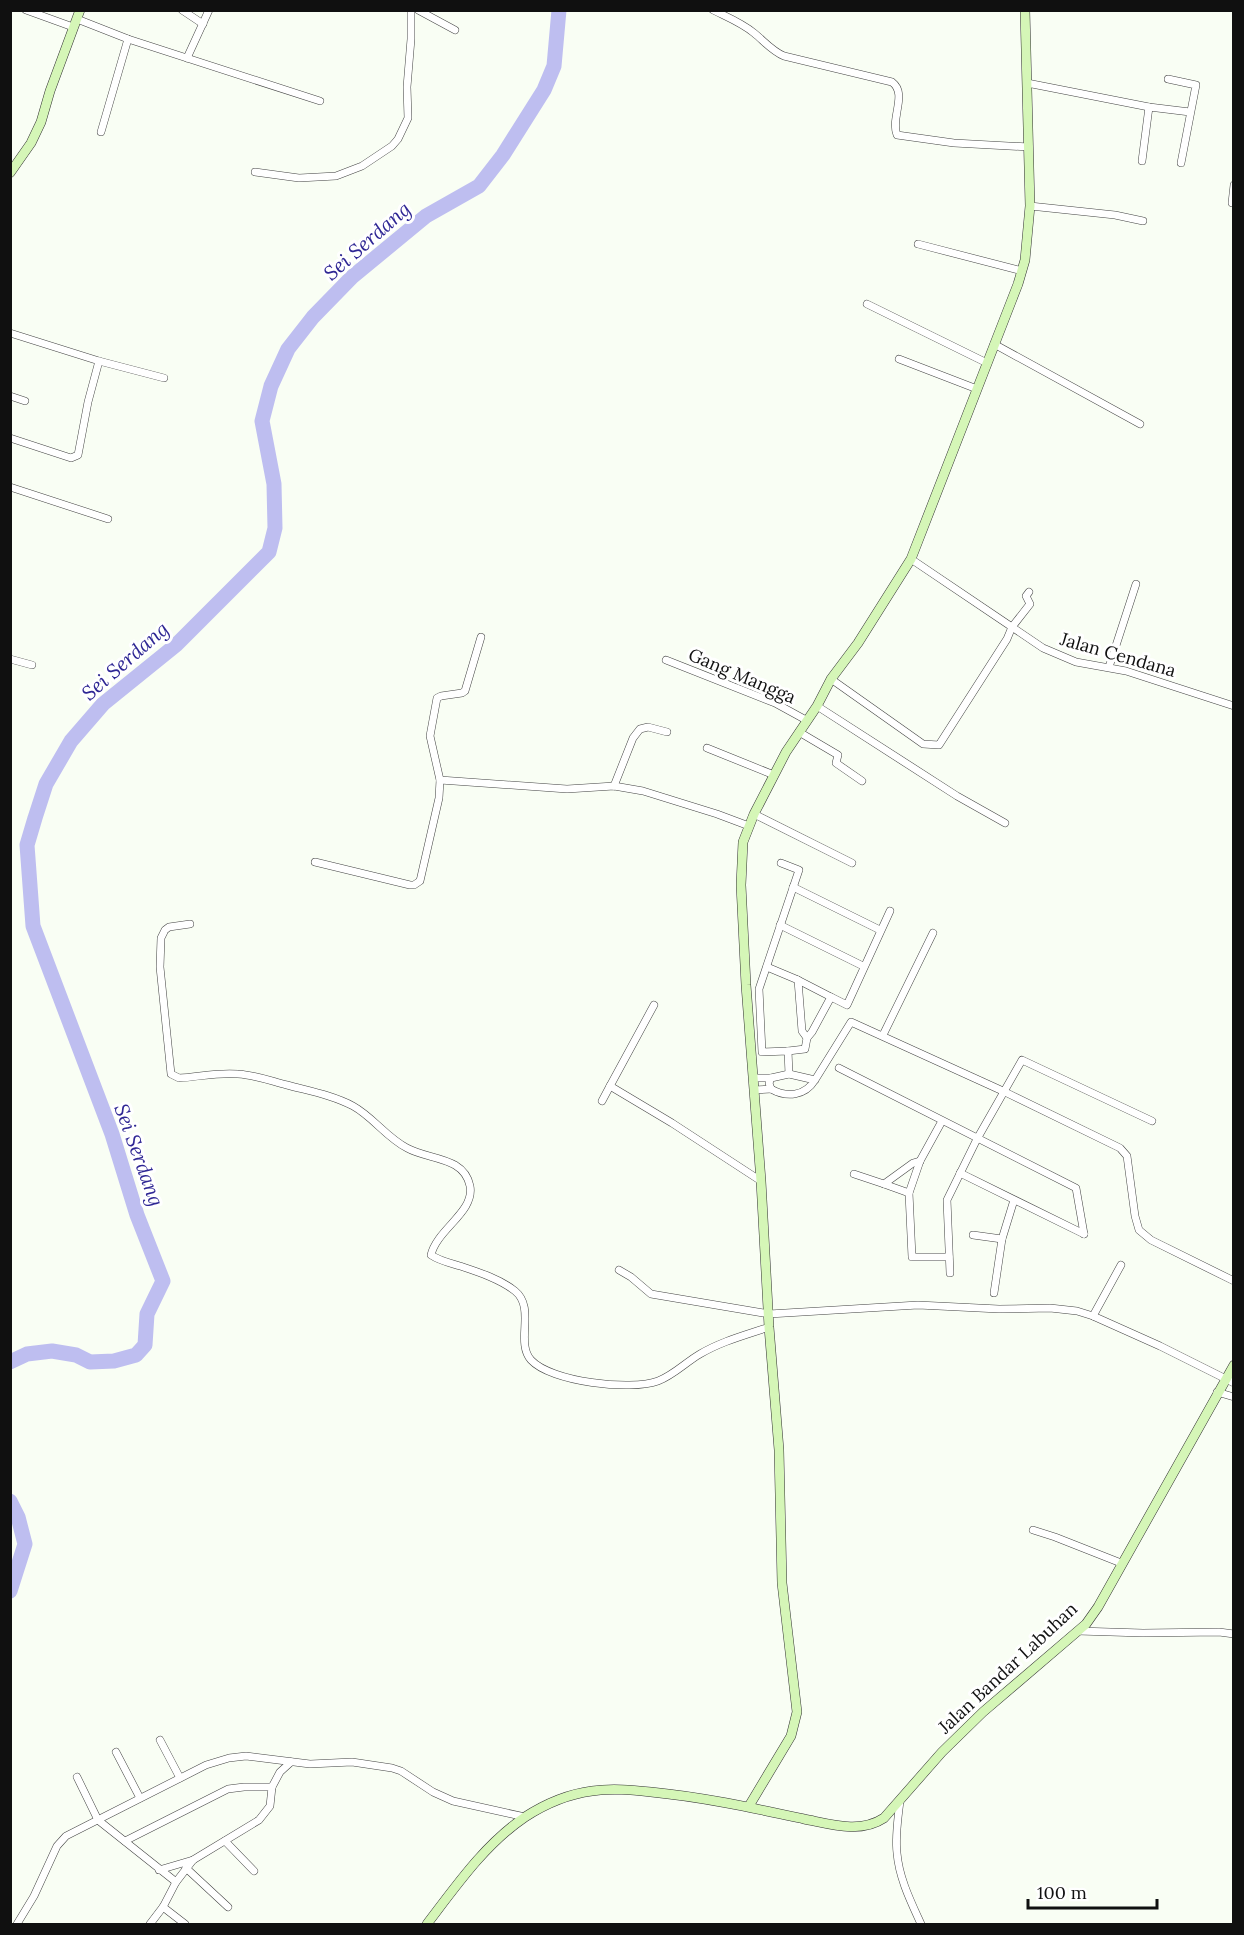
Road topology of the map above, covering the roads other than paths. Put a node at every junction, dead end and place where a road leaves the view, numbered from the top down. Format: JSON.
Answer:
{"nodes":[{"id":1,"x":26,"y":10,"type":"edge"},
{"id":2,"x":182,"y":10,"type":"edge"},
{"id":3,"x":209,"y":10,"type":"edge"},
{"id":4,"x":411,"y":10,"type":"edge"},
{"id":5,"x":418,"y":10,"type":"edge"},
{"id":6,"x":712,"y":10,"type":"edge"},
{"id":7,"x":1025,"y":10,"type":"edge"},
{"id":8,"x":77,"y":19,"type":"edge"},
{"id":9,"x":203,"y":24,"type":"junction"},
{"id":10,"x":455,"y":30,"type":"dead end"},
{"id":11,"x":128,"y":39,"type":"junction"},
{"id":12,"x":187,"y":58,"type":"junction"},
{"id":13,"x":1168,"y":79,"type":"dead end"},
{"id":14,"x":1027,"y":83,"type":"junction"},
{"id":15,"x":320,"y":101,"type":"dead end"},
{"id":16,"x":1149,"y":107,"type":"junction"},
{"id":17,"x":1191,"y":111,"type":"junction"},
{"id":18,"x":101,"y":132,"type":"dead end"},
{"id":19,"x":1029,"y":147,"type":"junction"},
{"id":20,"x":1142,"y":160,"type":"dead end"},
{"id":21,"x":1182,"y":163,"type":"dead end"},
{"id":22,"x":12,"y":168,"type":"edge"},
{"id":23,"x":255,"y":172,"type":"dead end"},
{"id":24,"x":1233,"y":185,"type":"edge"},
{"id":25,"x":1232,"y":203,"type":"edge"},
{"id":26,"x":1030,"y":206,"type":"junction"},
{"id":27,"x":1143,"y":221,"type":"dead end"},
{"id":28,"x":918,"y":244,"type":"dead end"},
{"id":29,"x":1022,"y":271,"type":"junction"},
{"id":30,"x":867,"y":304,"type":"dead end"},
{"id":31,"x":10,"y":333,"type":"edge"},
{"id":32,"x":994,"y":344,"type":"junction"},
{"id":33,"x":899,"y":359,"type":"dead end"},
{"id":34,"x":99,"y":361,"type":"junction"},
{"id":35,"x":987,"y":363,"type":"junction"},
{"id":36,"x":164,"y":378,"type":"dead end"},
{"id":37,"x":977,"y":389,"type":"junction"},
{"id":38,"x":10,"y":396,"type":"edge"},
{"id":39,"x":25,"y":401,"type":"dead end"},
{"id":40,"x":1140,"y":424,"type":"dead end"},
{"id":41,"x":10,"y":438,"type":"edge"},
{"id":42,"x":10,"y":487,"type":"edge"},
{"id":43,"x":108,"y":519,"type":"dead end"},
{"id":44,"x":911,"y":559,"type":"junction"},
{"id":45,"x":1136,"y":584,"type":"dead end"},
{"id":46,"x":1029,"y":592,"type":"dead end"},
{"id":47,"x":1012,"y":627,"type":"junction"},
{"id":48,"x":481,"y":637,"type":"dead end"},
{"id":49,"x":10,"y":659,"type":"edge"},
{"id":50,"x":666,"y":660,"type":"dead end"},
{"id":51,"x":32,"y":665,"type":"dead end"},
{"id":52,"x":1109,"y":667,"type":"junction"},
{"id":53,"x":831,"y":679,"type":"junction"},
{"id":54,"x":817,"y":706,"type":"junction"},
{"id":55,"x":1233,"y":706,"type":"edge"},
{"id":56,"x":806,"y":720,"type":"junction"},
{"id":57,"x":667,"y":732,"type":"dead end"},
{"id":58,"x":799,"y":732,"type":"junction"},
{"id":59,"x":707,"y":748,"type":"dead end"},
{"id":60,"x":774,"y":775,"type":"junction"},
{"id":61,"x":440,"y":780,"type":"junction"},
{"id":62,"x":862,"y":781,"type":"dead end"},
{"id":63,"x":614,"y":786,"type":"junction"},
{"id":64,"x":754,"y":814,"type":"junction"},
{"id":65,"x":1005,"y":823,"type":"dead end"},
{"id":66,"x":749,"y":826,"type":"junction"},
{"id":67,"x":315,"y":862,"type":"dead end"},
{"id":68,"x":782,"y":863,"type":"dead end"},
{"id":69,"x":852,"y":863,"type":"dead end"},
{"id":70,"x":793,"y":887,"type":"junction"},
{"id":71,"x":890,"y":911,"type":"dead end"},
{"id":72,"x":190,"y":924,"type":"dead end"},
{"id":73,"x":780,"y":925,"type":"junction"},
{"id":74,"x":880,"y":930,"type":"junction"},
{"id":75,"x":933,"y":933,"type":"dead end"},
{"id":76,"x":863,"y":966,"type":"junction"},
{"id":77,"x":767,"y":967,"type":"junction"},
{"id":78,"x":798,"y":980,"type":"junction"},
{"id":79,"x":831,"y":997,"type":"junction"},
{"id":80,"x":654,"y":1005,"type":"dead end"},
{"id":81,"x":883,"y":1035,"type":"junction"},
{"id":82,"x":807,"y":1038,"type":"junction"},
{"id":83,"x":788,"y":1051,"type":"junction"},
{"id":84,"x":839,"y":1068,"type":"dead end"},
{"id":85,"x":789,"y":1074,"type":"junction"},
{"id":86,"x":753,"y":1078,"type":"junction"},
{"id":87,"x":771,"y":1078,"type":"junction"},
{"id":88,"x":815,"y":1080,"type":"junction"},
{"id":89,"x":610,"y":1086,"type":"junction"},
{"id":90,"x":771,"y":1089,"type":"junction"},
{"id":91,"x":754,"y":1090,"type":"junction"},
{"id":92,"x":1005,"y":1092,"type":"junction"},
{"id":93,"x":602,"y":1101,"type":"dead end"},
{"id":94,"x":942,"y":1121,"type":"junction"},
{"id":95,"x":1152,"y":1121,"type":"dead end"},
{"id":96,"x":977,"y":1139,"type":"junction"},
{"id":97,"x":920,"y":1161,"type":"junction"},
{"id":98,"x":960,"y":1173,"type":"junction"},
{"id":99,"x":854,"y":1174,"type":"dead end"},
{"id":100,"x":761,"y":1181,"type":"junction"},
{"id":101,"x":884,"y":1184,"type":"junction"},
{"id":102,"x":909,"y":1193,"type":"junction"},
{"id":103,"x":1014,"y":1200,"type":"junction"},
{"id":104,"x":973,"y":1235,"type":"dead end"},
{"id":105,"x":1002,"y":1239,"type":"junction"},
{"id":106,"x":949,"y":1257,"type":"junction"},
{"id":107,"x":1121,"y":1265,"type":"dead end"},
{"id":108,"x":619,"y":1270,"type":"dead end"},
{"id":109,"x":950,"y":1273,"type":"dead end"},
{"id":110,"x":1233,"y":1281,"type":"edge"},
{"id":111,"x":994,"y":1293,"type":"dead end"},
{"id":112,"x":770,"y":1314,"type":"junction"},
{"id":113,"x":1093,"y":1316,"type":"junction"},
{"id":114,"x":769,"y":1328,"type":"junction"},
{"id":115,"x":1233,"y":1365,"type":"edge"},
{"id":116,"x":1229,"y":1381,"type":"edge"},
{"id":117,"x":1218,"y":1392,"type":"junction"},
{"id":118,"x":1233,"y":1397,"type":"edge"},
{"id":119,"x":1033,"y":1530,"type":"dead end"},
{"id":120,"x":1121,"y":1563,"type":"junction"},
{"id":121,"x":1078,"y":1632,"type":"junction"},
{"id":122,"x":1233,"y":1634,"type":"edge"},
{"id":123,"x":160,"y":1740,"type":"dead end"},
{"id":124,"x":116,"y":1752,"type":"dead end"},
{"id":125,"x":291,"y":1762,"type":"junction"},
{"id":126,"x":77,"y":1778,"type":"dead end"},
{"id":127,"x":180,"y":1778,"type":"junction"},
{"id":128,"x":272,"y":1787,"type":"junction"},
{"id":129,"x":140,"y":1798,"type":"junction"},
{"id":130,"x":900,"y":1799,"type":"junction"},
{"id":131,"x":749,"y":1806,"type":"junction"},
{"id":132,"x":525,"y":1817,"type":"junction"},
{"id":133,"x":98,"y":1820,"type":"junction"},
{"id":134,"x":125,"y":1841,"type":"junction"},
{"id":135,"x":225,"y":1841,"type":"junction"},
{"id":136,"x":193,"y":1860,"type":"junction"},
{"id":137,"x":186,"y":1868,"type":"junction"},
{"id":138,"x":159,"y":1870,"type":"junction"},
{"id":139,"x":254,"y":1871,"type":"dead end"},
{"id":140,"x":176,"y":1882,"type":"junction"},
{"id":141,"x":228,"y":1906,"type":"dead end"},
{"id":142,"x":163,"y":1907,"type":"junction"},
{"id":143,"x":17,"y":1924,"type":"edge"},
{"id":144,"x":150,"y":1924,"type":"edge"},
{"id":145,"x":185,"y":1924,"type":"edge"},
{"id":146,"x":427,"y":1924,"type":"edge"},
{"id":147,"x":921,"y":1924,"type":"edge"}],
"edges":[{"from":1,"to":8,"type":"street"},
{"from":2,"to":9,"type":"street"},
{"from":3,"to":9,"type":"street"},
{"from":4,"to":23,"type":"street"},
{"from":5,"to":10,"type":"street"},
{"from":6,"to":19,"type":"street"},
{"from":7,"to":14,"type":"street"},
{"from":8,"to":11,"type":"street"},
{"from":8,"to":22,"type":"street"},
{"from":9,"to":12,"type":"street"},
{"from":11,"to":12,"type":"street"},
{"from":11,"to":18,"type":"street"},
{"from":12,"to":15,"type":"street"},
{"from":13,"to":17,"type":"street"},
{"from":14,"to":16,"type":"street"},
{"from":14,"to":19,"type":"street"},
{"from":16,"to":17,"type":"street"},
{"from":16,"to":20,"type":"street"},
{"from":17,"to":21,"type":"street"},
{"from":19,"to":26,"type":"street"},
{"from":24,"to":25,"type":"street"},
{"from":26,"to":27,"type":"street"},
{"from":26,"to":29,"type":"street"},
{"from":28,"to":29,"type":"street"},
{"from":29,"to":32,"type":"street"},
{"from":30,"to":35,"type":"street"},
{"from":31,"to":34,"type":"street"},
{"from":32,"to":35,"type":"street"},
{"from":32,"to":40,"type":"street"},
{"from":33,"to":37,"type":"street"},
{"from":34,"to":36,"type":"street"},
{"from":34,"to":41,"type":"street"},
{"from":35,"to":37,"type":"street"},
{"from":37,"to":44,"type":"street"},
{"from":38,"to":39,"type":"street"},
{"from":42,"to":43,"type":"street"},
{"from":44,"to":47,"type":"street","name":"Jalan Cendana"},
{"from":44,"to":53,"type":"street"},
{"from":45,"to":52,"type":"street"},
{"from":46,"to":47,"type":"street"},
{"from":47,"to":52,"type":"street","name":"Jalan Cendana"},
{"from":47,"to":53,"type":"street"},
{"from":48,"to":61,"type":"street"},
{"from":49,"to":51,"type":"street"},
{"from":50,"to":56,"type":"street","name":"Gang Mangga"},
{"from":52,"to":55,"type":"street","name":"Jalan Cendana"},
{"from":53,"to":54,"type":"street"},
{"from":54,"to":56,"type":"street"},
{"from":54,"to":65,"type":"street"},
{"from":56,"to":58,"type":"street"},
{"from":57,"to":63,"type":"street"},
{"from":58,"to":60,"type":"street"},
{"from":58,"to":62,"type":"street"},
{"from":59,"to":60,"type":"street"},
{"from":60,"to":64,"type":"street"},
{"from":61,"to":63,"type":"street"},
{"from":61,"to":67,"type":"street"},
{"from":63,"to":66,"type":"street"},
{"from":64,"to":66,"type":"street"},
{"from":64,"to":69,"type":"street"},
{"from":66,"to":86,"type":"street"},
{"from":68,"to":70,"type":"street"},
{"from":70,"to":73,"type":"street"},
{"from":70,"to":74,"type":"street"},
{"from":71,"to":74,"type":"street"},
{"from":72,"to":114,"type":"street"},
{"from":73,"to":76,"type":"street"},
{"from":73,"to":77,"type":"street"},
{"from":74,"to":76,"type":"street"},
{"from":75,"to":81,"type":"street"},
{"from":76,"to":79,"type":"street"},
{"from":77,"to":78,"type":"street"},
{"from":77,"to":83,"type":"street"},
{"from":78,"to":79,"type":"street"},
{"from":78,"to":82,"type":"street"},
{"from":79,"to":82,"type":"street"},
{"from":80,"to":89,"type":"street"},
{"from":81,"to":88,"type":"street"},
{"from":81,"to":92,"type":"street"},
{"from":82,"to":83,"type":"street"},
{"from":83,"to":85,"type":"street"},
{"from":84,"to":94,"type":"street"},
{"from":85,"to":87,"type":"street"},
{"from":85,"to":88,"type":"street"},
{"from":86,"to":87,"type":"street"},
{"from":86,"to":91,"type":"street"},
{"from":87,"to":90,"type":"street"},
{"from":88,"to":90,"type":"street"},
{"from":89,"to":93,"type":"street"},
{"from":89,"to":100,"type":"street"},
{"from":90,"to":91,"type":"street"},
{"from":91,"to":100,"type":"street"},
{"from":92,"to":95,"type":"street"},
{"from":92,"to":96,"type":"street"},
{"from":92,"to":110,"type":"street"},
{"from":94,"to":96,"type":"street"},
{"from":94,"to":97,"type":"street"},
{"from":96,"to":98,"type":"street"},
{"from":96,"to":103,"type":"street"},
{"from":97,"to":101,"type":"street"},
{"from":97,"to":102,"type":"street"},
{"from":98,"to":103,"type":"street"},
{"from":98,"to":106,"type":"street"},
{"from":99,"to":101,"type":"street"},
{"from":100,"to":112,"type":"street"},
{"from":101,"to":102,"type":"street"},
{"from":102,"to":106,"type":"street"},
{"from":103,"to":105,"type":"street"},
{"from":104,"to":105,"type":"street"},
{"from":105,"to":111,"type":"street"},
{"from":106,"to":109,"type":"street"},
{"from":107,"to":113,"type":"street"},
{"from":108,"to":112,"type":"street"},
{"from":112,"to":113,"type":"street"},
{"from":112,"to":114,"type":"street"},
{"from":113,"to":116,"type":"street"},
{"from":114,"to":131,"type":"street"},
{"from":115,"to":116,"type":"street","name":"Jalan Bandar Labuhan"},
{"from":116,"to":117,"type":"street","name":"Jalan Bandar Labuhan"},
{"from":117,"to":118,"type":"street"},
{"from":117,"to":120,"type":"street","name":"Jalan Bandar Labuhan"},
{"from":119,"to":120,"type":"street"},
{"from":120,"to":121,"type":"street","name":"Jalan Bandar Labuhan"},
{"from":121,"to":122,"type":"street"},
{"from":121,"to":130,"type":"street","name":"Jalan Bandar Labuhan"},
{"from":123,"to":127,"type":"street"},
{"from":124,"to":129,"type":"street"},
{"from":125,"to":127,"type":"street"},
{"from":125,"to":128,"type":"street"},
{"from":125,"to":132,"type":"street"},
{"from":126,"to":133,"type":"street"},
{"from":127,"to":129,"type":"street"},
{"from":128,"to":134,"type":"street"},
{"from":128,"to":135,"type":"street"},
{"from":129,"to":133,"type":"street"},
{"from":130,"to":131,"type":"street","name":"Jalan Bandar Labuhan"},
{"from":130,"to":147,"type":"street"},
{"from":131,"to":132,"type":"street","name":"Jalan Bandar Labuhan"},
{"from":132,"to":146,"type":"street","name":"Jalan Bandar Labuhan"},
{"from":133,"to":134,"type":"street"},
{"from":133,"to":143,"type":"street"},
{"from":134,"to":138,"type":"street"},
{"from":135,"to":136,"type":"street"},
{"from":135,"to":139,"type":"street"},
{"from":136,"to":137,"type":"street"},
{"from":136,"to":138,"type":"street"},
{"from":137,"to":140,"type":"street"},
{"from":137,"to":141,"type":"street"},
{"from":138,"to":140,"type":"street"},
{"from":140,"to":142,"type":"street"},
{"from":142,"to":144,"type":"street"},
{"from":142,"to":145,"type":"street"}]}
